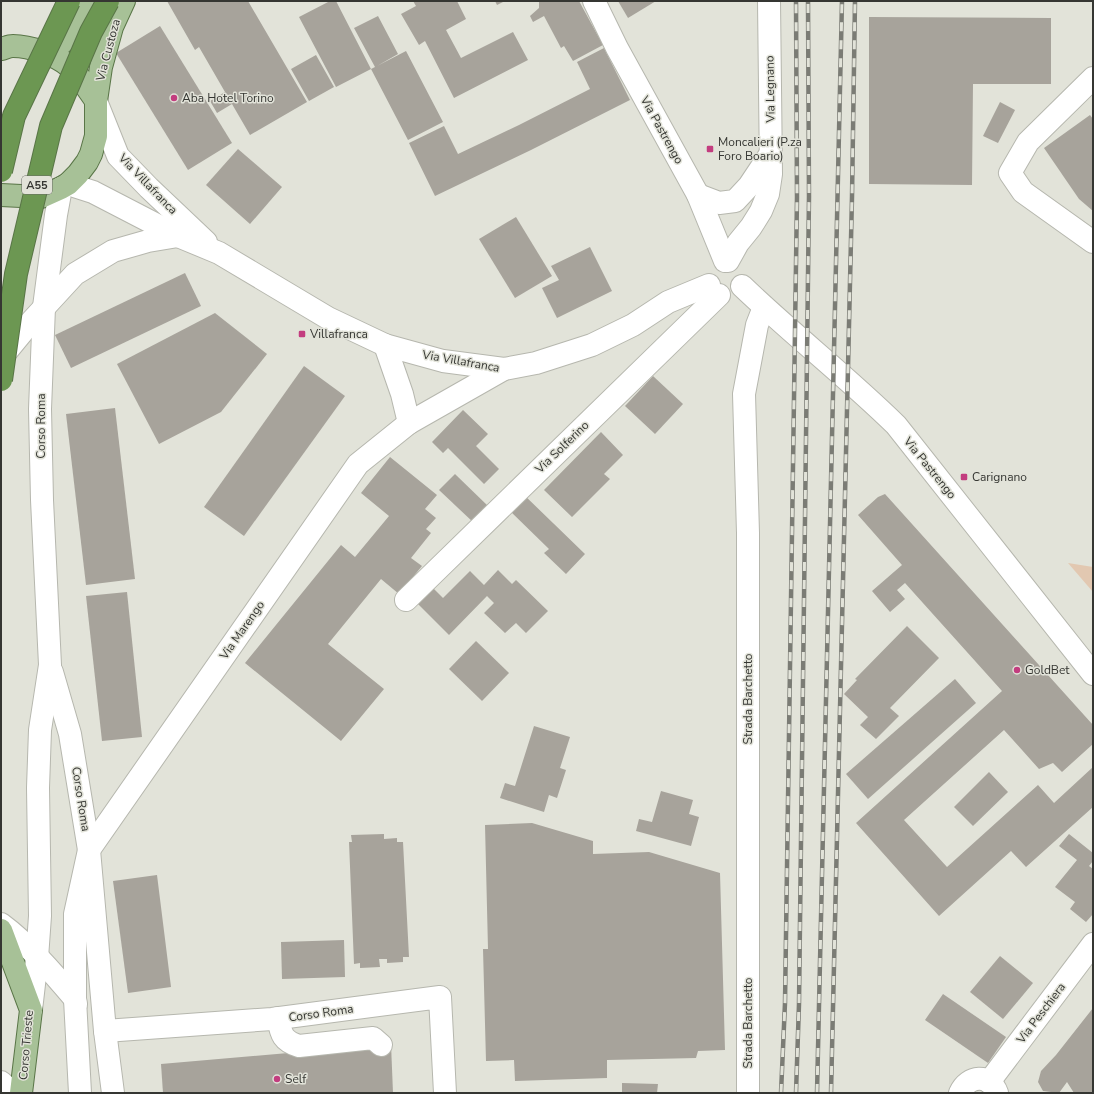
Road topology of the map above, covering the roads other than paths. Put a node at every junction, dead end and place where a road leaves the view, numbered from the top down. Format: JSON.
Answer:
{"nodes":[{"id":1,"x":69,"y":1,"type":"edge"},
{"id":2,"x":90,"y":1,"type":"edge"},
{"id":3,"x":108,"y":1,"type":"edge"},
{"id":4,"x":124,"y":1,"type":"edge"},
{"id":5,"x":594,"y":1,"type":"edge"},
{"id":6,"x":769,"y":1,"type":"edge"},
{"id":7,"x":4,"y":43,"type":"edge"},
{"id":8,"x":49,"y":55,"type":"junction"},
{"id":9,"x":1093,"y":78,"type":"edge"},
{"id":10,"x":96,"y":101,"type":"junction"},
{"id":11,"x":771,"y":152,"type":"junction"},
{"id":12,"x":1,"y":171,"type":"edge"},
{"id":13,"x":64,"y":186,"type":"junction"},
{"id":14,"x":1,"y":195,"type":"edge"},
{"id":15,"x":698,"y":195,"type":"junction"},
{"id":16,"x":29,"y":196,"type":"junction"},
{"id":17,"x":178,"y":236,"type":"junction"},
{"id":18,"x":1093,"y":242,"type":"edge"},
{"id":19,"x":219,"y":253,"type":"junction"},
{"id":20,"x":726,"y":261,"type":"junction"},
{"id":21,"x":742,"y":286,"type":"junction"},
{"id":22,"x":714,"y":290,"type":"junction"},
{"id":23,"x":44,"y":307,"type":"junction"},
{"id":24,"x":764,"y":307,"type":"junction"},
{"id":25,"x":1,"y":338,"type":"edge"},
{"id":26,"x":385,"y":345,"type":"junction"},
{"id":27,"x":1,"y":358,"type":"edge"},
{"id":28,"x":504,"y":369,"type":"junction"},
{"id":29,"x":1,"y":380,"type":"edge"},
{"id":30,"x":409,"y":423,"type":"junction"},
{"id":31,"x":406,"y":600,"type":"dead end"},
{"id":32,"x":50,"y":665,"type":"junction"},
{"id":33,"x":1093,"y":674,"type":"edge"},
{"id":34,"x":89,"y":850,"type":"junction"},
{"id":35,"x":1,"y":924,"type":"edge"},
{"id":36,"x":1,"y":930,"type":"edge"},
{"id":37,"x":1093,"y":944,"type":"edge"},
{"id":38,"x":37,"y":958,"type":"junction"},
{"id":39,"x":75,"y":999,"type":"junction"},
{"id":40,"x":32,"y":1010,"type":"junction"},
{"id":41,"x":278,"y":1018,"type":"junction"},
{"id":42,"x":106,"y":1031,"type":"junction"},
{"id":43,"x":381,"y":1045,"type":"dead end"},
{"id":44,"x":1,"y":1082,"type":"edge"},
{"id":45,"x":993,"y":1087,"type":"edge"},
{"id":46,"x":13,"y":1093,"type":"edge"},
{"id":47,"x":21,"y":1093,"type":"edge"},
{"id":48,"x":80,"y":1093,"type":"edge"},
{"id":49,"x":108,"y":1093,"type":"edge"},
{"id":50,"x":113,"y":1093,"type":"edge"},
{"id":51,"x":445,"y":1093,"type":"edge"},
{"id":52,"x":748,"y":1093,"type":"edge"},
{"id":53,"x":960,"y":1093,"type":"edge"}],
"edges":[{"from":1,"to":12,"type":"highway","bridge":true},
{"from":2,"to":8,"type":"main road"},
{"from":3,"to":29,"type":"highway","number":"A55","bridge":true},
{"from":4,"to":10,"type":"main road","name":"Via Custoza"},
{"from":5,"to":15,"type":"street","name":"Via Pastrengo"},
{"from":6,"to":11,"type":"street","name":"Via Legnano"},
{"from":7,"to":8,"type":"main road"},
{"from":8,"to":10,"type":"main road"},
{"from":9,"to":18,"type":"street"},
{"from":10,"to":13,"type":"main road","name":"Via Custoza"},
{"from":10,"to":19,"type":"street","name":"Via Villafranca"},
{"from":11,"to":15,"type":"street"},
{"from":11,"to":20,"type":"street","name":"Via Legnano"},
{"from":13,"to":16,"type":"main road"},
{"from":13,"to":17,"type":"street","name":"Via Villafranca"},
{"from":13,"to":23,"type":"street","name":"Corso Roma"},
{"from":14,"to":16,"type":"main road"},
{"from":15,"to":20,"type":"street","name":"Via Pastrengo"},
{"from":16,"to":25,"type":"main road"},
{"from":17,"to":19,"type":"street","name":"Via Villafranca"},
{"from":17,"to":23,"type":"street"},
{"from":19,"to":26,"type":"street","name":"Via Villafranca"},
{"from":20,"to":21,"type":"street","name":"Via Pastrengo"},
{"from":20,"to":22,"type":"street"},
{"from":21,"to":22,"type":"street"},
{"from":21,"to":24,"type":"street","name":"Via Pastrengo"},
{"from":22,"to":28,"type":"street","name":"Via Villafranca"},
{"from":22,"to":31,"type":"street","name":"Via Solferino"},
{"from":23,"to":27,"type":"street"},
{"from":23,"to":32,"type":"street","name":"Corso Roma"},
{"from":24,"to":33,"type":"street","name":"Via Pastrengo"},
{"from":24,"to":52,"type":"street","name":"Strada Barchetto"},
{"from":26,"to":28,"type":"street","name":"Via Villafranca"},
{"from":26,"to":30,"type":"street"},
{"from":28,"to":30,"type":"street","name":"Via Marengo"},
{"from":30,"to":34,"type":"street","name":"Via Marengo"},
{"from":32,"to":34,"type":"street","name":"Corso Roma"},
{"from":32,"to":38,"type":"street","name":"Corso Roma"},
{"from":34,"to":39,"type":"street"},
{"from":34,"to":42,"type":"street","name":"Corso Roma"},
{"from":35,"to":38,"type":"street"},
{"from":36,"to":40,"type":"main road","name":"Corso Trieste"},
{"from":37,"to":45,"type":"street","name":"Via Peschiera"},
{"from":38,"to":39,"type":"street"},
{"from":38,"to":40,"type":"street","name":"Corso Roma"},
{"from":39,"to":48,"type":"street"},
{"from":39,"to":49,"type":"street"},
{"from":40,"to":47,"type":"main road","name":"Corso Trieste"},
{"from":41,"to":42,"type":"street","name":"Corso Roma"},
{"from":41,"to":43,"type":"street"},
{"from":41,"to":51,"type":"street","name":"Corso Roma"},
{"from":42,"to":50,"type":"street","name":"Corso Roma"},
{"from":44,"to":46,"type":"street"},
{"from":45,"to":53,"type":"street","name":"Via Peschiera"}]}
